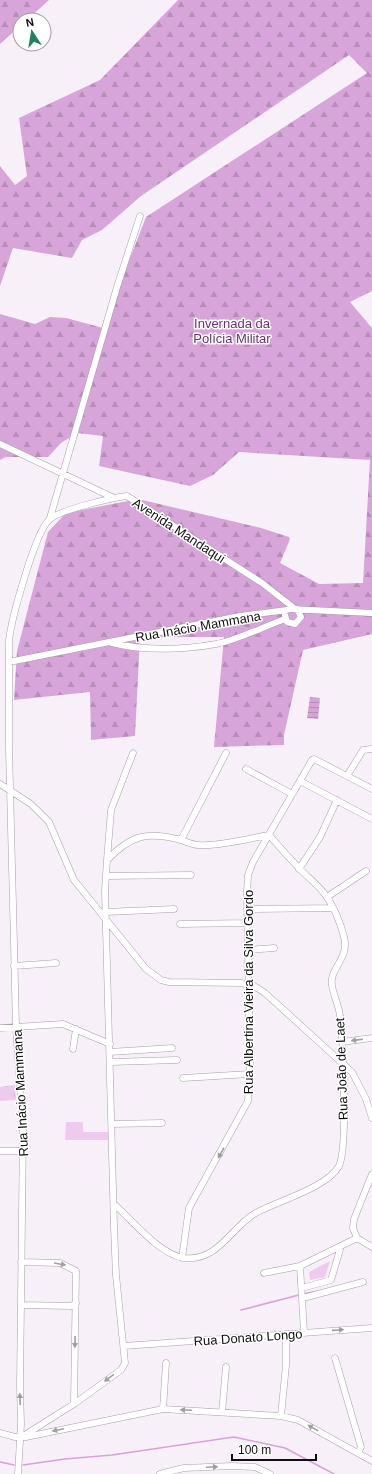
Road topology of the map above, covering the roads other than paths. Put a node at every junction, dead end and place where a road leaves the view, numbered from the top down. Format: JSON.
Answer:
{"nodes":[{"id":1,"x":140,"y":216,"type":"dead end"},
{"id":2,"x":0,"y":444,"type":"edge"},
{"id":3,"x":65,"y":474,"type":"junction"},
{"id":4,"x":114,"y":498,"type":"junction"},
{"id":5,"x":50,"y":518,"type":"junction"},
{"id":6,"x":293,"y":609,"type":"junction"},
{"id":7,"x":372,"y":613,"type":"edge"},
{"id":8,"x":285,"y":619,"type":"junction"},
{"id":9,"x":109,"y":642,"type":"junction"},
{"id":10,"x":9,"y":662,"type":"junction"},
{"id":11,"x":372,"y":749,"type":"edge"},
{"id":12,"x":226,"y":752,"type":"dead end"},
{"id":13,"x":133,"y":753,"type":"dead end"},
{"id":14,"x":246,"y":769,"type":"dead end"},
{"id":15,"x":347,"y":776,"type":"junction"},
{"id":16,"x":300,"y":781,"type":"junction"},
{"id":17,"x":0,"y":784,"type":"edge"},
{"id":18,"x":372,"y":789,"type":"edge"},
{"id":19,"x":10,"y":791,"type":"junction"},
{"id":20,"x":292,"y":794,"type":"junction"},
{"id":21,"x":337,"y":800,"type":"junction"},
{"id":22,"x":372,"y":819,"type":"edge"},
{"id":23,"x":269,"y":835,"type":"junction"},
{"id":24,"x":181,"y":840,"type":"junction"},
{"id":25,"x":106,"y":860,"type":"junction"},
{"id":26,"x":299,"y":868,"type":"junction"},
{"id":27,"x":366,"y":871,"type":"dead end"},
{"id":28,"x":191,"y":875,"type":"dead end"},
{"id":29,"x":106,"y":876,"type":"junction"},
{"id":30,"x":327,"y":897,"type":"junction"},
{"id":31,"x":332,"y":908,"type":"junction"},
{"id":32,"x":174,"y":909,"type":"dead end"},
{"id":33,"x":247,"y":909,"type":"junction"},
{"id":34,"x":106,"y":912,"type":"junction"},
{"id":35,"x":107,"y":920,"type":"junction"},
{"id":36,"x":247,"y":923,"type":"junction"},
{"id":37,"x":180,"y":924,"type":"dead end"},
{"id":38,"x":274,"y":949,"type":"dead end"},
{"id":39,"x":248,"y":950,"type":"junction"},
{"id":40,"x":56,"y":963,"type":"dead end"},
{"id":41,"x":14,"y":966,"type":"junction"},
{"id":42,"x":249,"y":984,"type":"junction"},
{"id":43,"x":0,"y":1028,"type":"edge"},
{"id":44,"x":16,"y":1028,"type":"junction"},
{"id":45,"x":76,"y":1028,"type":"junction"},
{"id":46,"x":372,"y":1038,"type":"edge"},
{"id":47,"x":342,"y":1042,"type":"junction"},
{"id":48,"x":110,"y":1044,"type":"junction"},
{"id":49,"x":172,"y":1048,"type":"dead end"},
{"id":50,"x":73,"y":1049,"type":"dead end"},
{"id":51,"x":110,"y":1052,"type":"junction"},
{"id":52,"x":177,"y":1060,"type":"dead end"},
{"id":53,"x":111,"y":1062,"type":"junction"},
{"id":54,"x":342,"y":1062,"type":"junction"},
{"id":55,"x":250,"y":1074,"type":"junction"},
{"id":56,"x":183,"y":1078,"type":"dead end"},
{"id":57,"x":372,"y":1118,"type":"edge"},
{"id":58,"x":162,"y":1123,"type":"dead end"},
{"id":59,"x":112,"y":1124,"type":"junction"},
{"id":60,"x":23,"y":1151,"type":"junction"},
{"id":61,"x":0,"y":1152,"type":"edge"},
{"id":62,"x":372,"y":1174,"type":"edge"},
{"id":63,"x":114,"y":1204,"type":"junction"},
{"id":64,"x":357,"y":1238,"type":"junction"},
{"id":65,"x":341,"y":1246,"type":"junction"},
{"id":66,"x":372,"y":1247,"type":"edge"},
{"id":67,"x":182,"y":1258,"type":"junction"},
{"id":68,"x":21,"y":1262,"type":"junction"},
{"id":69,"x":300,"y":1266,"type":"junction"},
{"id":70,"x":264,"y":1273,"type":"dead end"},
{"id":71,"x":363,"y":1282,"type":"dead end"},
{"id":72,"x":302,"y":1293,"type":"junction"},
{"id":73,"x":76,"y":1303,"type":"junction"},
{"id":74,"x":21,"y":1305,"type":"junction"},
{"id":75,"x":372,"y":1328,"type":"edge"},
{"id":76,"x":304,"y":1332,"type":"junction"},
{"id":77,"x":286,"y":1334,"type":"junction"},
{"id":78,"x":124,"y":1346,"type":"junction"},
{"id":79,"x":335,"y":1358,"type":"dead end"},
{"id":80,"x":166,"y":1363,"type":"dead end"},
{"id":81,"x":226,"y":1367,"type":"dead end"},
{"id":82,"x":74,"y":1404,"type":"junction"},
{"id":83,"x":163,"y":1409,"type":"junction"},
{"id":84,"x":222,"y":1412,"type":"junction"},
{"id":85,"x":281,"y":1416,"type":"junction"},
{"id":86,"x":0,"y":1433,"type":"edge"},
{"id":87,"x":20,"y":1438,"type":"junction"},
{"id":88,"x":358,"y":1453,"type":"junction"},
{"id":89,"x":372,"y":1461,"type":"edge"},
{"id":90,"x":231,"y":1466,"type":"junction"},
{"id":91,"x":18,"y":1474,"type":"edge"},
{"id":92,"x":160,"y":1474,"type":"edge"},
{"id":93,"x":229,"y":1474,"type":"edge"},
{"id":94,"x":270,"y":1474,"type":"edge"}],
"edges":[{"from":1,"to":3,"type":"street"},
{"from":2,"to":3,"type":"street"},
{"from":3,"to":4,"type":"street"},
{"from":3,"to":5,"type":"street"},
{"from":4,"to":5,"type":"street","name":"Avenida Mandaqui"},
{"from":4,"to":6,"type":"street","name":"Avenida Mandaqui"},
{"from":5,"to":10,"type":"street"},
{"from":6,"to":7,"type":"street"},
{"from":6,"to":8,"type":"street"},
{"from":6,"to":8,"type":"street","name":"Rua Inácio Mammana"},
{"from":6,"to":9,"type":"street","name":"Rua Inácio Mammana"},
{"from":8,"to":9,"type":"street","name":"Rua Inácio Mammana"},
{"from":9,"to":10,"type":"street","name":"Rua Inácio Mammana"},
{"from":10,"to":19,"type":"street","name":"Rua Inácio Mammana"},
{"from":11,"to":15,"type":"street"},
{"from":12,"to":24,"type":"street"},
{"from":13,"to":25,"type":"street"},
{"from":14,"to":20,"type":"street"},
{"from":15,"to":16,"type":"street","name":"Rua Albertina Vieira da Silva Gordo"},
{"from":15,"to":18,"type":"street"},
{"from":16,"to":20,"type":"street","name":"Rua Albertina Vieira da Silva Gordo"},
{"from":16,"to":21,"type":"street"},
{"from":17,"to":19,"type":"street"},
{"from":19,"to":35,"type":"street"},
{"from":19,"to":41,"type":"street","name":"Rua Inácio Mammana"},
{"from":20,"to":23,"type":"street","name":"Rua Albertina Vieira da Silva Gordo"},
{"from":21,"to":22,"type":"street"},
{"from":21,"to":26,"type":"street"},
{"from":23,"to":24,"type":"street"},
{"from":23,"to":26,"type":"street","name":"Rua João de Laet"},
{"from":23,"to":33,"type":"street","name":"Rua Albertina Vieira da Silva Gordo"},
{"from":24,"to":25,"type":"street"},
{"from":25,"to":29,"type":"street"},
{"from":26,"to":30,"type":"street","name":"Rua João de Laet"},
{"from":27,"to":30,"type":"street"},
{"from":28,"to":29,"type":"street"},
{"from":29,"to":34,"type":"street"},
{"from":30,"to":31,"type":"street","name":"Rua João de Laet"},
{"from":31,"to":33,"type":"street"},
{"from":31,"to":47,"type":"street","name":"Rua João de Laet"},
{"from":32,"to":34,"type":"street"},
{"from":33,"to":36,"type":"street","name":"Rua Albertina Vieira da Silva Gordo"},
{"from":34,"to":35,"type":"street"},
{"from":35,"to":42,"type":"street"},
{"from":35,"to":48,"type":"street"},
{"from":36,"to":37,"type":"street"},
{"from":36,"to":39,"type":"street","name":"Rua Albertina Vieira da Silva Gordo"},
{"from":38,"to":39,"type":"street"},
{"from":39,"to":42,"type":"street","name":"Rua Albertina Vieira da Silva Gordo"},
{"from":40,"to":41,"type":"street"},
{"from":41,"to":44,"type":"street","name":"Rua Inácio Mammana"},
{"from":42,"to":54,"type":"street"},
{"from":42,"to":55,"type":"street","name":"Rua Albertina Vieira da Silva Gordo"},
{"from":43,"to":44,"type":"street"},
{"from":44,"to":45,"type":"street"},
{"from":44,"to":60,"type":"street","name":"Rua Inácio Mammana"},
{"from":45,"to":48,"type":"street"},
{"from":45,"to":50,"type":"street"},
{"from":46,"to":47,"type":"street","one_way":true},
{"from":47,"to":54,"type":"street","name":"Rua João de Laet"},
{"from":48,"to":51,"type":"street"},
{"from":49,"to":51,"type":"street"},
{"from":51,"to":53,"type":"street"},
{"from":52,"to":53,"type":"street"},
{"from":53,"to":59,"type":"street"},
{"from":54,"to":57,"type":"street"},
{"from":54,"to":67,"type":"street","name":"Rua João de Laet"},
{"from":55,"to":56,"type":"street"},
{"from":55,"to":67,"type":"street","name":"Rua Albertina Vieira da Silva Gordo","one_way":true},
{"from":58,"to":59,"type":"street"},
{"from":59,"to":63,"type":"street"},
{"from":60,"to":61,"type":"street"},
{"from":60,"to":68,"type":"street","name":"Rua Inácio Mammana"},
{"from":62,"to":64,"type":"street"},
{"from":63,"to":67,"type":"street","name":"Rua João de Laet"},
{"from":63,"to":78,"type":"street"},
{"from":64,"to":65,"type":"street"},
{"from":64,"to":66,"type":"street"},
{"from":65,"to":69,"type":"street"},
{"from":65,"to":72,"type":"street"},
{"from":68,"to":73,"type":"street","one_way":true},
{"from":68,"to":74,"type":"street","name":"Rua Inácio Mammana"},
{"from":69,"to":70,"type":"street"},
{"from":69,"to":72,"type":"street"},
{"from":71,"to":72,"type":"street"},
{"from":72,"to":76,"type":"street"},
{"from":73,"to":74,"type":"street"},
{"from":73,"to":82,"type":"street","one_way":true},
{"from":87,"to":74,"type":"street","name":"Rua Inácio Mammana","one_way":true},
{"from":76,"to":75,"type":"street","name":"Rua Donato Longo","one_way":true},
{"from":76,"to":77,"type":"street","name":"Rua Donato Longo"},
{"from":77,"to":78,"type":"street","name":"Rua Donato Longo"},
{"from":77,"to":85,"type":"street"},
{"from":78,"to":82,"type":"street","one_way":true},
{"from":79,"to":88,"type":"street"},
{"from":80,"to":83,"type":"street"},
{"from":81,"to":84,"type":"street"},
{"from":82,"to":87,"type":"street"},
{"from":84,"to":83,"type":"street","one_way":true},
{"from":83,"to":87,"type":"street","one_way":true},
{"from":84,"to":85,"type":"street"},
{"from":88,"to":85,"type":"street","one_way":true},
{"from":86,"to":87,"type":"street"},
{"from":87,"to":91,"type":"street","name":"Rua Inácio Mammana"},
{"from":88,"to":89,"type":"street"},
{"from":92,"to":90,"type":"street","one_way":true},
{"from":90,"to":93,"type":"street"},
{"from":90,"to":94,"type":"street"}]}
